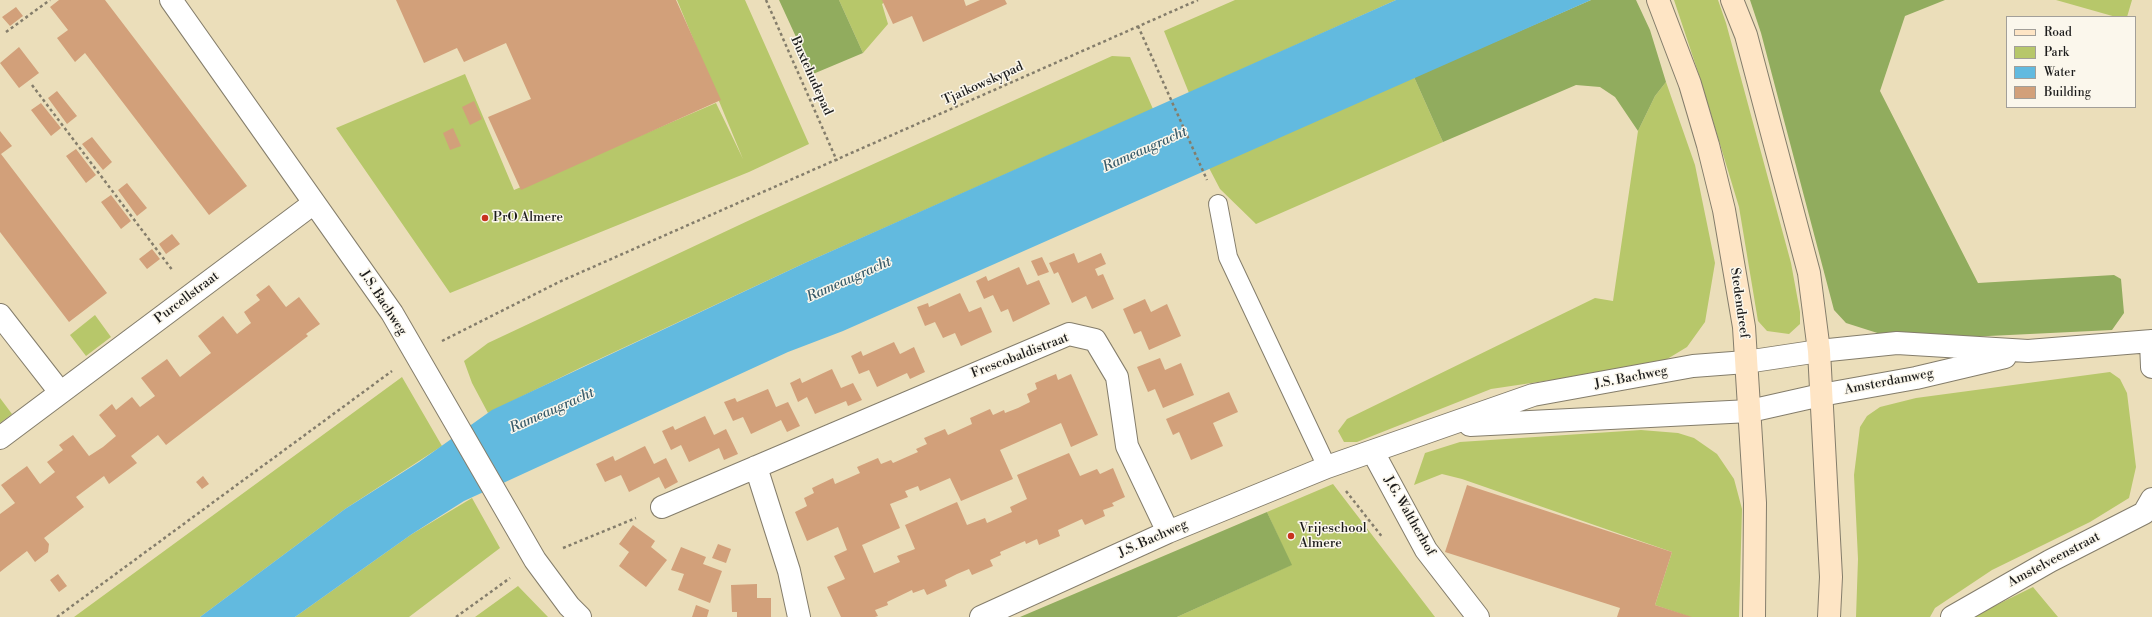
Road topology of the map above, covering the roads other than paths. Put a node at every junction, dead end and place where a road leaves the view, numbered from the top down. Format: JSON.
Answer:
{"nodes":[{"id":1,"x":170,"y":0,"type":"edge"},
{"id":2,"x":1732,"y":0,"type":"edge"},
{"id":3,"x":1660,"y":4,"type":"edge"},
{"id":4,"x":314,"y":203,"type":"junction"},
{"id":5,"x":1218,"y":204,"type":"road end"},
{"id":6,"x":0,"y":315,"type":"edge"},
{"id":7,"x":2151,"y":341,"type":"edge"},
{"id":8,"x":1819,"y":351,"type":"junction"},
{"id":9,"x":2028,"y":351,"type":"junction"},
{"id":10,"x":1746,"y":362,"type":"junction"},
{"id":11,"x":2152,"y":367,"type":"edge"},
{"id":12,"x":60,"y":392,"type":"junction"},
{"id":13,"x":1821,"y":395,"type":"junction"},
{"id":14,"x":1750,"y":411,"type":"junction"},
{"id":15,"x":1448,"y":426,"type":"junction"},
{"id":16,"x":0,"y":438,"type":"edge"},
{"id":17,"x":1373,"y":452,"type":"junction"},
{"id":18,"x":756,"y":467,"type":"junction"},
{"id":19,"x":1327,"y":467,"type":"junction"},
{"id":20,"x":2152,"y":499,"type":"edge"},
{"id":21,"x":662,"y":507,"type":"dead end"},
{"id":22,"x":1168,"y":532,"type":"junction"},
{"id":23,"x":580,"y":617,"type":"edge"},
{"id":24,"x":799,"y":617,"type":"edge"},
{"id":25,"x":981,"y":617,"type":"edge"},
{"id":26,"x":1478,"y":617,"type":"edge"},
{"id":27,"x":1754,"y":617,"type":"edge"},
{"id":28,"x":1829,"y":617,"type":"edge"},
{"id":29,"x":1952,"y":617,"type":"edge"}],
"edges":[{"from":1,"to":4,"type":"street","name":"J.S. Bachweg"},
{"from":2,"to":8,"type":"main road"},
{"from":3,"to":10,"type":"main road","name":"Stedendreef"},
{"from":4,"to":12,"type":"street","name":"Purcellstraat"},
{"from":4,"to":23,"type":"street","name":"J.S. Bachweg"},
{"from":5,"to":19,"type":"lane"},
{"from":6,"to":12,"type":"street"},
{"from":7,"to":9,"type":"street","name":"Amsterdamweg"},
{"from":7,"to":11,"type":"street"},
{"from":8,"to":9,"type":"street","name":"Amsterdamweg"},
{"from":8,"to":10,"type":"street","name":"J.S. Bachweg"},
{"from":8,"to":13,"type":"main road"},
{"from":9,"to":13,"type":"street","name":"Amsterdamweg"},
{"from":10,"to":14,"type":"main road","name":"Stedendreef"},
{"from":10,"to":15,"type":"street","name":"J.S. Bachweg"},
{"from":12,"to":16,"type":"street","name":"Purcellstraat"},
{"from":13,"to":14,"type":"street","name":"Amsterdamweg"},
{"from":13,"to":28,"type":"main road"},
{"from":14,"to":15,"type":"street","name":"J.S. Bachweg"},
{"from":14,"to":27,"type":"main road","name":"Stedendreef"},
{"from":15,"to":17,"type":"street","name":"J.S. Bachweg"},
{"from":17,"to":19,"type":"street","name":"J.S. Bachweg"},
{"from":17,"to":26,"type":"street","name":"J.G. Waltherhof"},
{"from":18,"to":21,"type":"street","name":"Frescobaldistraat"},
{"from":18,"to":22,"type":"street","name":"Frescobaldistraat"},
{"from":18,"to":24,"type":"street"},
{"from":19,"to":22,"type":"street","name":"J.S. Bachweg"},
{"from":20,"to":29,"type":"street","name":"Amstelveenstraat"},
{"from":22,"to":25,"type":"street","name":"J.S. Bachweg"}]}
